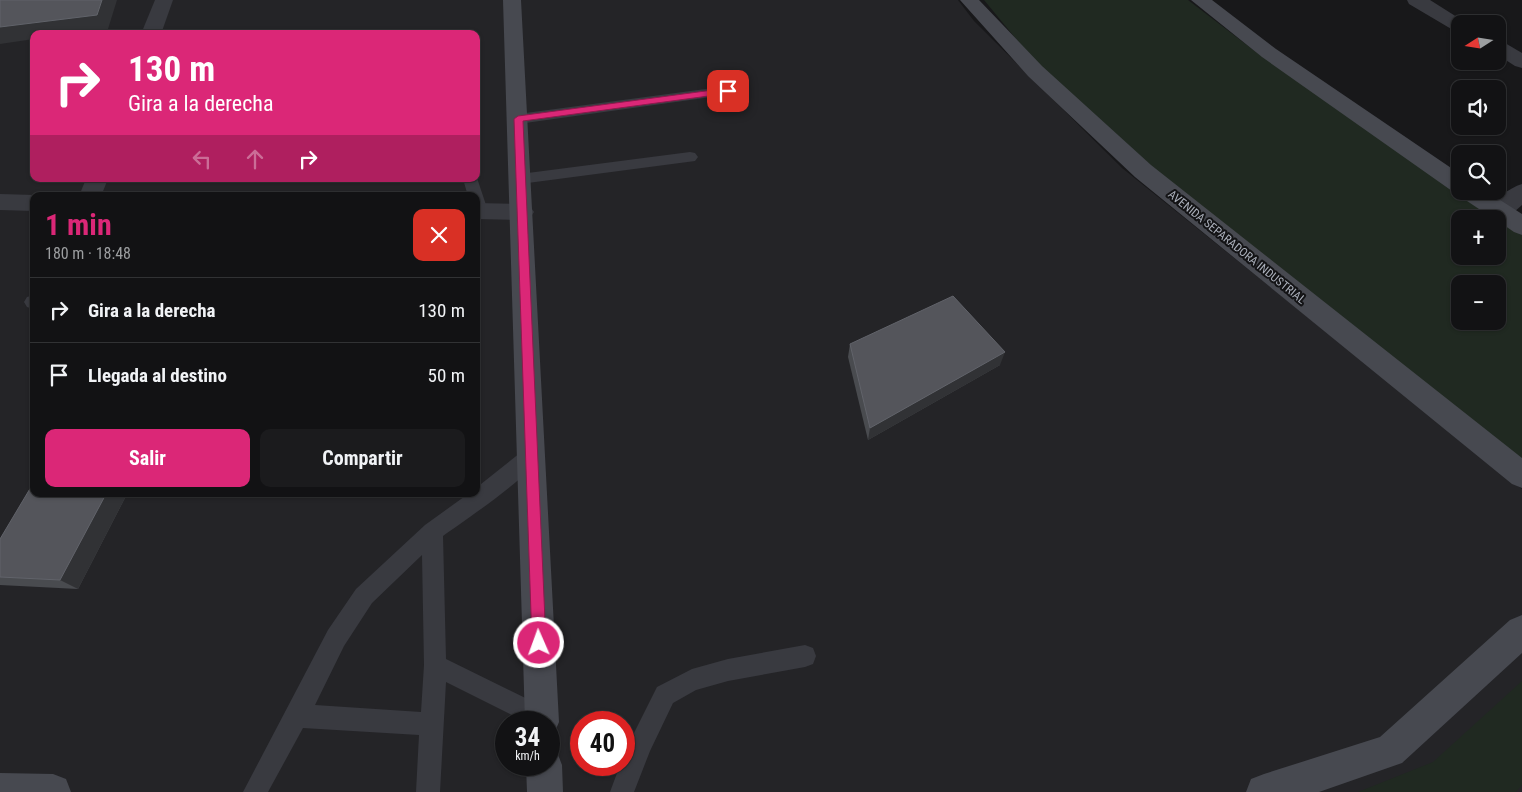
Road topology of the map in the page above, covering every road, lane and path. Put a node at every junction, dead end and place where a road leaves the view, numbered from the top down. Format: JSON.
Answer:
{"nodes":[{"id":1,"x":164,"y":0,"type":"edge"},
{"id":2,"x":512,"y":0,"type":"edge"},
{"id":3,"x":969,"y":0,"type":"edge"},
{"id":4,"x":1200,"y":0,"type":"edge"},
{"id":5,"x":1416,"y":0,"type":"edge"},
{"id":6,"x":1451,"y":21,"type":"edge"},
{"id":7,"x":153,"y":30,"type":"edge"},
{"id":8,"x":1506,"y":49,"type":"edge"},
{"id":9,"x":1506,"y":52,"type":"edge"},
{"id":10,"x":1522,"y":52,"type":"edge"},
{"id":11,"x":1522,"y":62,"type":"edge"},
{"id":12,"x":728,"y":91,"type":"dead end"},
{"id":13,"x":518,"y":119,"type":"junction"},
{"id":14,"x":690,"y":157,"type":"dead end"},
{"id":15,"x":520,"y":179,"type":"junction"},
{"id":16,"x":1451,"y":179,"type":"edge"},
{"id":17,"x":1522,"y":192,"type":"edge"},
{"id":18,"x":1481,"y":200,"type":"edge"},
{"id":19,"x":0,"y":202,"type":"edge"},
{"id":20,"x":30,"y":203,"type":"edge"},
{"id":21,"x":1495,"y":210,"type":"edge"},
{"id":22,"x":1500,"y":210,"type":"edge"},
{"id":23,"x":480,"y":212,"type":"edge"},
{"id":24,"x":522,"y":212,"type":"junction"},
{"id":25,"x":1506,"y":217,"type":"edge"},
{"id":26,"x":1522,"y":226,"type":"edge"},
{"id":27,"x":532,"y":455,"type":"junction"},
{"id":28,"x":1522,"y":475,"type":"edge"},
{"id":29,"x":480,"y":496,"type":"edge"},
{"id":30,"x":479,"y":497,"type":"edge"},
{"id":31,"x":432,"y":532,"type":"junction"},
{"id":32,"x":1522,"y":630,"type":"edge"},
{"id":33,"x":805,"y":656,"type":"dead end"},
{"id":34,"x":434,"y":665,"type":"junction"},
{"id":35,"x":524,"y":711,"type":"edge"},
{"id":36,"x":542,"y":711,"type":"edge"},
{"id":37,"x":297,"y":716,"type":"junction"},
{"id":38,"x":431,"y":724,"type":"junction"},
{"id":39,"x":544,"y":776,"type":"edge"},
{"id":40,"x":0,"y":790,"type":"edge"},
{"id":41,"x":53,"y":792,"type":"edge"},
{"id":42,"x":255,"y":792,"type":"edge"},
{"id":43,"x":428,"y":792,"type":"edge"},
{"id":44,"x":545,"y":792,"type":"edge"},
{"id":45,"x":622,"y":792,"type":"edge"},
{"id":46,"x":1264,"y":792,"type":"edge"}],
"edges":[{"from":1,"to":7,"type":"street"},
{"from":2,"to":13,"type":"main road"},
{"from":3,"to":28,"type":"main road","name":"AVENIDA SEPARADORA INDUSTRIAL"},
{"from":4,"to":16,"type":"main road"},
{"from":5,"to":6,"type":"street"},
{"from":8,"to":10,"type":"street"},
{"from":9,"to":11,"type":"street"},
{"from":12,"to":13,"type":"lane"},
{"from":13,"to":15,"type":"main road"},
{"from":14,"to":15,"type":"lane"},
{"from":15,"to":24,"type":"main road"},
{"from":17,"to":22,"type":"street"},
{"from":18,"to":21,"type":"main road"},
{"from":19,"to":20,"type":"street"},
{"from":23,"to":24,"type":"street"},
{"from":24,"to":27,"type":"main road"},
{"from":25,"to":26,"type":"main road"},
{"from":27,"to":29,"type":"lane"},
{"from":27,"to":36,"type":"main road"},
{"from":30,"to":31,"type":"lane"},
{"from":31,"to":34,"type":"lane"},
{"from":31,"to":37,"type":"lane"},
{"from":32,"to":46,"type":"main road"},
{"from":33,"to":45,"type":"lane"},
{"from":34,"to":35,"type":"lane"},
{"from":34,"to":38,"type":"lane"},
{"from":37,"to":38,"type":"lane"},
{"from":37,"to":42,"type":"lane"},
{"from":38,"to":43,"type":"lane"},
{"from":39,"to":44,"type":"main road"},
{"from":40,"to":41,"type":"main road"}]}
